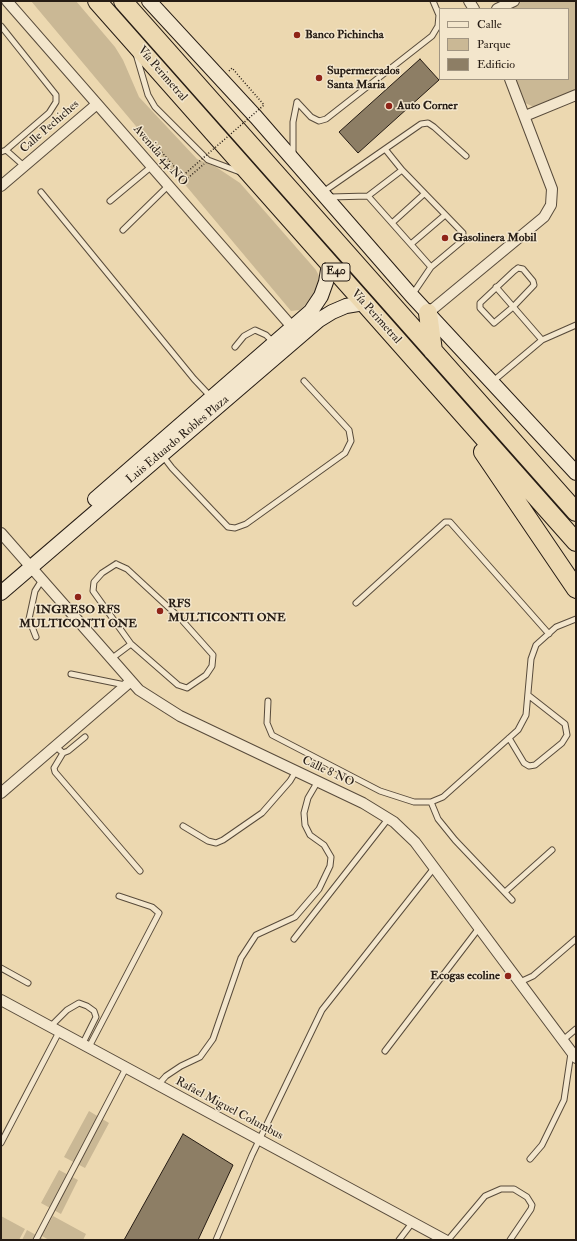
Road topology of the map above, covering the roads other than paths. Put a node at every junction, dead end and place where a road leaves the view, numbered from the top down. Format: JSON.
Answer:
{"nodes":[{"id":1,"x":7,"y":1,"type":"edge"},
{"id":2,"x":97,"y":1,"type":"edge"},
{"id":3,"x":123,"y":1,"type":"edge"},
{"id":4,"x":149,"y":1,"type":"edge"},
{"id":5,"x":433,"y":1,"type":"edge"},
{"id":6,"x":514,"y":1,"type":"edge"},
{"id":7,"x":499,"y":8,"type":"edge"},
{"id":8,"x":1,"y":26,"type":"edge"},
{"id":9,"x":131,"y":40,"type":"junction"},
{"id":10,"x":510,"y":80,"type":"edge"},
{"id":11,"x":576,"y":95,"type":"edge"},
{"id":12,"x":97,"y":104,"type":"junction"},
{"id":13,"x":525,"y":116,"type":"junction"},
{"id":14,"x":385,"y":149,"type":"junction"},
{"id":15,"x":3,"y":151,"type":"edge"},
{"id":16,"x":466,"y":156,"type":"dead end"},
{"id":17,"x":293,"y":160,"type":"junction"},
{"id":18,"x":24,"y":166,"type":"junction"},
{"id":19,"x":152,"y":166,"type":"junction"},
{"id":20,"x":402,"y":170,"type":"junction"},
{"id":21,"x":252,"y":176,"type":"junction"},
{"id":22,"x":1,"y":186,"type":"edge"},
{"id":23,"x":171,"y":188,"type":"junction"},
{"id":24,"x":41,"y":192,"type":"dead end"},
{"id":25,"x":424,"y":194,"type":"junction"},
{"id":26,"x":325,"y":195,"type":"junction"},
{"id":27,"x":368,"y":196,"type":"junction"},
{"id":28,"x":110,"y":201,"type":"dead end"},
{"id":29,"x":445,"y":215,"type":"junction"},
{"id":30,"x":392,"y":223,"type":"junction"},
{"id":31,"x":123,"y":230,"type":"dead end"},
{"id":32,"x":411,"y":244,"type":"junction"},
{"id":33,"x":329,"y":264,"type":"junction"},
{"id":34,"x":430,"y":267,"type":"junction"},
{"id":35,"x":496,"y":287,"type":"junction"},
{"id":36,"x":411,"y":295,"type":"junction"},
{"id":37,"x":364,"y":303,"type":"junction"},
{"id":38,"x":513,"y":307,"type":"junction"},
{"id":39,"x":428,"y":313,"type":"junction"},
{"id":40,"x":576,"y":325,"type":"edge"},
{"id":41,"x":293,"y":328,"type":"junction"},
{"id":42,"x":542,"y":340,"type":"junction"},
{"id":43,"x":275,"y":344,"type":"junction"},
{"id":44,"x":234,"y":347,"type":"dead end"},
{"id":45,"x":433,"y":350,"type":"junction"},
{"id":46,"x":304,"y":381,"type":"dead end"},
{"id":47,"x":492,"y":382,"type":"junction"},
{"id":48,"x":441,"y":390,"type":"junction"},
{"id":49,"x":212,"y":398,"type":"junction"},
{"id":50,"x":158,"y":450,"type":"junction"},
{"id":51,"x":576,"y":473,"type":"edge"},
{"id":52,"x":576,"y":512,"type":"edge"},
{"id":53,"x":1,"y":533,"type":"edge"},
{"id":54,"x":576,"y":542,"type":"edge"},
{"id":55,"x":27,"y":563,"type":"junction"},
{"id":56,"x":1,"y":580,"type":"edge"},
{"id":57,"x":42,"y":580,"type":"junction"},
{"id":58,"x":576,"y":589,"type":"edge"},
{"id":59,"x":1,"y":593,"type":"edge"},
{"id":60,"x":356,"y":603,"type":"dead end"},
{"id":61,"x":576,"y":619,"type":"edge"},
{"id":62,"x":549,"y":634,"type":"junction"},
{"id":63,"x":36,"y":637,"type":"dead end"},
{"id":64,"x":131,"y":644,"type":"junction"},
{"id":65,"x":111,"y":658,"type":"junction"},
{"id":66,"x":71,"y":674,"type":"dead end"},
{"id":67,"x":128,"y":683,"type":"junction"},
{"id":68,"x":528,"y":695,"type":"junction"},
{"id":69,"x":268,"y":700,"type":"dead end"},
{"id":70,"x":85,"y":737,"type":"dead end"},
{"id":71,"x":509,"y":738,"type":"junction"},
{"id":72,"x":59,"y":750,"type":"junction"},
{"id":73,"x":296,"y":771,"type":"junction"},
{"id":74,"x":318,"y":781,"type":"junction"},
{"id":75,"x":1,"y":793,"type":"edge"},
{"id":76,"x":431,"y":802,"type":"junction"},
{"id":77,"x":388,"y":819,"type":"junction"},
{"id":78,"x":183,"y":826,"type":"dead end"},
{"id":79,"x":552,"y":850,"type":"dead end"},
{"id":80,"x":434,"y":868,"type":"junction"},
{"id":81,"x":140,"y":871,"type":"dead end"},
{"id":82,"x":505,"y":892,"type":"junction"},
{"id":83,"x":119,"y":896,"type":"dead end"},
{"id":84,"x":512,"y":900,"type":"dead end"},
{"id":85,"x":479,"y":928,"type":"junction"},
{"id":86,"x":294,"y":939,"type":"dead end"},
{"id":87,"x":576,"y":939,"type":"edge"},
{"id":88,"x":1,"y":968,"type":"edge"},
{"id":89,"x":520,"y":982,"type":"junction"},
{"id":90,"x":28,"y":983,"type":"dead end"},
{"id":91,"x":1,"y":1000,"type":"edge"},
{"id":92,"x":54,"y":1029,"type":"junction"},
{"id":93,"x":576,"y":1029,"type":"edge"},
{"id":94,"x":563,"y":1040,"type":"junction"},
{"id":95,"x":86,"y":1047,"type":"junction"},
{"id":96,"x":385,"y":1051,"type":"dead end"},
{"id":97,"x":574,"y":1055,"type":"edge"},
{"id":98,"x":126,"y":1068,"type":"junction"},
{"id":99,"x":158,"y":1085,"type":"junction"},
{"id":100,"x":260,"y":1140,"type":"junction"},
{"id":101,"x":1,"y":1143,"type":"edge"},
{"id":102,"x":530,"y":1159,"type":"dead end"},
{"id":103,"x":412,"y":1223,"type":"junction"},
{"id":104,"x":36,"y":1240,"type":"edge"},
{"id":105,"x":216,"y":1240,"type":"edge"},
{"id":106,"x":399,"y":1240,"type":"edge"},
{"id":107,"x":445,"y":1240,"type":"edge"},
{"id":108,"x":448,"y":1240,"type":"edge"},
{"id":109,"x":510,"y":1240,"type":"edge"}],
"edges":[{"from":1,"to":12,"type":"street","name":"Avenida 44 NO"},
{"from":2,"to":9,"type":"highway","name":"Vía Perimetral","number":"E40"},
{"from":3,"to":45,"type":"highway","name":"Vía Perimetral","number":"E40"},
{"from":4,"to":17,"type":"street"},
{"from":5,"to":17,"type":"lane"},
{"from":6,"to":7,"type":"street"},
{"from":8,"to":15,"type":"lane"},
{"from":9,"to":21,"type":"highway","name":"Vía Perimetral","number":"E40"},
{"from":9,"to":21,"type":"lane"},
{"from":10,"to":13,"type":"street"},
{"from":11,"to":13,"type":"street"},
{"from":12,"to":18,"type":"street","name":"Calle Pechiches"},
{"from":12,"to":19,"type":"street","name":"Avenida 44 NO"},
{"from":13,"to":39,"type":"street"},
{"from":14,"to":16,"type":"lane"},
{"from":14,"to":20,"type":"lane"},
{"from":14,"to":26,"type":"lane"},
{"from":15,"to":18,"type":"lane"},
{"from":17,"to":26,"type":"street"},
{"from":18,"to":22,"type":"street","name":"Calle Pechiches"},
{"from":19,"to":23,"type":"street","name":"Avenida 44 NO"},
{"from":19,"to":28,"type":"lane"},
{"from":20,"to":25,"type":"lane"},
{"from":20,"to":27,"type":"lane"},
{"from":21,"to":33,"type":"highway","name":"Vía Perimetral","number":"E40"},
{"from":23,"to":31,"type":"lane"},
{"from":23,"to":41,"type":"street","name":"Avenida 44 NO"},
{"from":24,"to":49,"type":"lane"},
{"from":25,"to":29,"type":"lane"},
{"from":25,"to":30,"type":"lane"},
{"from":26,"to":27,"type":"lane"},
{"from":26,"to":36,"type":"street"},
{"from":27,"to":30,"type":"lane"},
{"from":29,"to":32,"type":"lane"},
{"from":29,"to":34,"type":"lane"},
{"from":30,"to":32,"type":"lane"},
{"from":32,"to":34,"type":"lane"},
{"from":33,"to":37,"type":"highway","name":"Vía Perimetral","number":"E40"},
{"from":33,"to":41,"type":"street","name":"Luis Eduardo Robles Plaza"},
{"from":34,"to":36,"type":"lane"},
{"from":35,"to":38,"type":"lane"},
{"from":35,"to":38,"type":"lane"},
{"from":35,"to":38,"type":"lane"},
{"from":36,"to":39,"type":"street"},
{"from":37,"to":48,"type":"highway","name":"Vía Perimetral","number":"E40"},
{"from":37,"to":50,"type":"street","name":"Luis Eduardo Robles Plaza"},
{"from":38,"to":42,"type":"lane"},
{"from":39,"to":45,"type":"highway"},
{"from":39,"to":47,"type":"street"},
{"from":40,"to":42,"type":"lane"},
{"from":41,"to":43,"type":"street","name":"Luis Eduardo Robles Plaza"},
{"from":42,"to":47,"type":"lane"},
{"from":43,"to":44,"type":"lane"},
{"from":43,"to":49,"type":"street","name":"Luis Eduardo Robles Plaza"},
{"from":45,"to":52,"type":"highway","name":"Vía Perimetral","number":"E40"},
{"from":46,"to":50,"type":"lane"},
{"from":47,"to":51,"type":"street"},
{"from":48,"to":54,"type":"highway","name":"Vía Perimetral","number":"E40"},
{"from":48,"to":58,"type":"highway"},
{"from":49,"to":50,"type":"street","name":"Luis Eduardo Robles Plaza"},
{"from":50,"to":55,"type":"street","name":"Luis Eduardo Robles Plaza"},
{"from":53,"to":55,"type":"street","name":"Calle 8 NO"},
{"from":55,"to":56,"type":"street","name":"Luis Eduardo Robles Plaza"},
{"from":55,"to":57,"type":"street","name":"Calle 8 NO"},
{"from":55,"to":59,"type":"street","name":"Luis Eduardo Robles Plaza"},
{"from":57,"to":63,"type":"lane"},
{"from":57,"to":65,"type":"street","name":"Calle 8 NO"},
{"from":60,"to":62,"type":"lane"},
{"from":61,"to":62,"type":"lane"},
{"from":62,"to":68,"type":"lane"},
{"from":64,"to":64,"type":"lane"},
{"from":64,"to":65,"type":"lane"},
{"from":65,"to":67,"type":"street","name":"Calle 8 NO"},
{"from":66,"to":67,"type":"lane"},
{"from":67,"to":72,"type":"street"},
{"from":67,"to":73,"type":"street","name":"Calle 8 NO"},
{"from":68,"to":71,"type":"lane"},
{"from":68,"to":71,"type":"lane"},
{"from":69,"to":76,"type":"lane"},
{"from":70,"to":72,"type":"lane"},
{"from":71,"to":76,"type":"lane"},
{"from":72,"to":75,"type":"street"},
{"from":72,"to":81,"type":"lane"},
{"from":73,"to":74,"type":"street","name":"Calle 8 NO"},
{"from":73,"to":78,"type":"lane"},
{"from":74,"to":77,"type":"street","name":"Calle 8 NO"},
{"from":74,"to":99,"type":"lane"},
{"from":76,"to":82,"type":"lane"},
{"from":77,"to":80,"type":"street","name":"Calle 8 NO"},
{"from":77,"to":86,"type":"lane"},
{"from":79,"to":82,"type":"lane"},
{"from":80,"to":85,"type":"street","name":"Calle 8 NO"},
{"from":80,"to":100,"type":"lane"},
{"from":82,"to":84,"type":"lane"},
{"from":83,"to":95,"type":"lane"},
{"from":85,"to":89,"type":"street","name":"Calle 8 NO"},
{"from":85,"to":96,"type":"lane"},
{"from":87,"to":89,"type":"lane"},
{"from":88,"to":90,"type":"lane"},
{"from":89,"to":94,"type":"street","name":"Calle 8 NO"},
{"from":91,"to":92,"type":"street","name":"Rafael Miguel Columbus"},
{"from":92,"to":95,"type":"street","name":"Rafael Miguel Columbus"},
{"from":92,"to":95,"type":"lane"},
{"from":92,"to":101,"type":"lane"},
{"from":93,"to":94,"type":"lane"},
{"from":94,"to":97,"type":"street","name":"Calle 8 NO"},
{"from":95,"to":98,"type":"street","name":"Rafael Miguel Columbus"},
{"from":97,"to":102,"type":"lane"},
{"from":98,"to":99,"type":"street","name":"Rafael Miguel Columbus"},
{"from":98,"to":104,"type":"lane"},
{"from":99,"to":100,"type":"street","name":"Rafael Miguel Columbus"},
{"from":100,"to":103,"type":"street","name":"Rafael Miguel Columbus"},
{"from":100,"to":105,"type":"lane"},
{"from":103,"to":106,"type":"lane"},
{"from":103,"to":107,"type":"street","name":"Rafael Miguel Columbus"},
{"from":108,"to":109,"type":"lane"}]}
